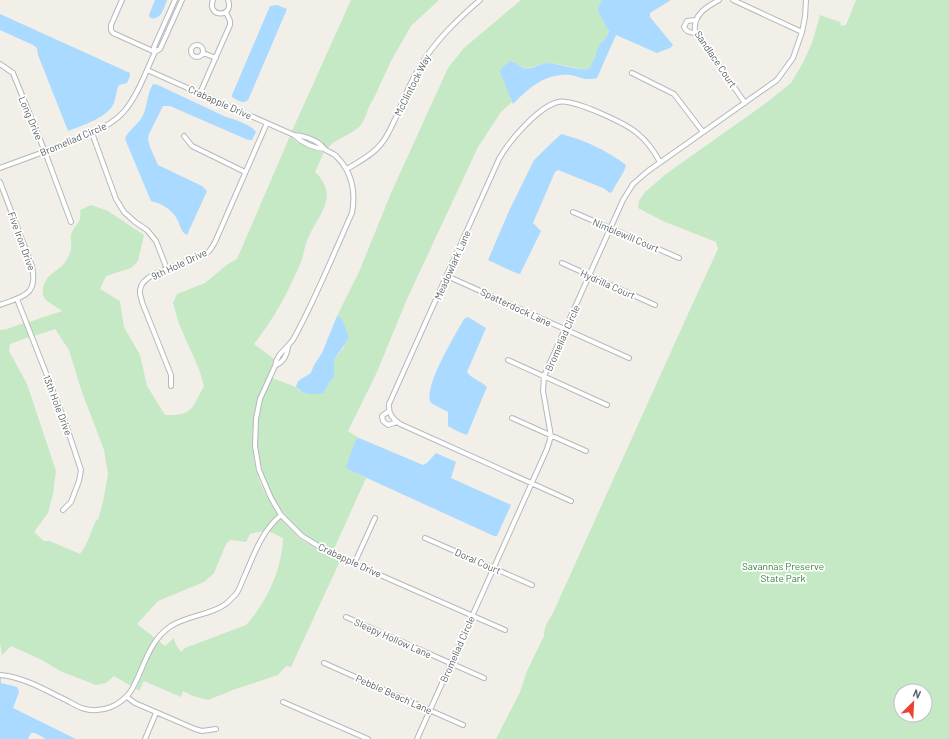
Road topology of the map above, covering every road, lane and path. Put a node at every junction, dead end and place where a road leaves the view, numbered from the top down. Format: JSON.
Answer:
{"nodes":[{"id":1,"x":122,"y":0,"type":"edge"},
{"id":2,"x":175,"y":0,"type":"edge"},
{"id":3,"x":182,"y":0,"type":"edge"},
{"id":4,"x":213,"y":0,"type":"edge"},
{"id":5,"x":228,"y":0,"type":"edge"},
{"id":6,"x":480,"y":0,"type":"edge"},
{"id":7,"x":719,"y":0,"type":"edge"},
{"id":8,"x":732,"y":0,"type":"edge"},
{"id":9,"x":806,"y":0,"type":"edge"},
{"id":10,"x":226,"y":12,"type":"junction"},
{"id":11,"x":696,"y":20,"type":"junction"},
{"id":12,"x":802,"y":32,"type":"junction"},
{"id":13,"x":696,"y":33,"type":"junction"},
{"id":14,"x":155,"y":52,"type":"junction"},
{"id":15,"x":203,"y":53,"type":"dead end"},
{"id":16,"x":216,"y":58,"type":"junction"},
{"id":17,"x":0,"y":64,"type":"edge"},
{"id":18,"x":146,"y":70,"type":"junction"},
{"id":19,"x":632,"y":73,"type":"dead end"},
{"id":20,"x":200,"y":93,"type":"junction"},
{"id":21,"x":745,"y":103,"type":"junction"},
{"id":22,"x":267,"y":123,"type":"junction"},
{"id":23,"x":703,"y":132,"type":"junction"},
{"id":24,"x":92,"y":133,"type":"junction"},
{"id":25,"x":184,"y":136,"type":"dead end"},
{"id":26,"x":46,"y":152,"type":"junction"},
{"id":27,"x":660,"y":162,"type":"junction"},
{"id":28,"x":0,"y":168,"type":"edge"},
{"id":29,"x":347,"y":169,"type":"junction"},
{"id":30,"x":245,"y":172,"type":"junction"},
{"id":31,"x":0,"y":182,"type":"edge"},
{"id":32,"x":573,"y":212,"type":"dead end"},
{"id":33,"x":71,"y":222,"type":"dead end"},
{"id":34,"x":610,"y":228,"type":"junction"},
{"id":35,"x":679,"y":258,"type":"dead end"},
{"id":36,"x":562,"y":263,"type":"dead end"},
{"id":37,"x":167,"y":269,"type":"junction"},
{"id":38,"x":447,"y":276,"type":"junction"},
{"id":39,"x":590,"y":276,"type":"junction"},
{"id":40,"x":17,"y":299,"type":"junction"},
{"id":41,"x":0,"y":305,"type":"edge"},
{"id":42,"x":655,"y":305,"type":"dead end"},
{"id":43,"x":565,"y":330,"type":"junction"},
{"id":44,"x":628,"y":358,"type":"dead end"},
{"id":45,"x":508,"y":360,"type":"dead end"},
{"id":46,"x":544,"y":376,"type":"junction"},
{"id":47,"x":170,"y":386,"type":"dead end"},
{"id":48,"x":607,"y":405,"type":"dead end"},
{"id":49,"x":389,"y":411,"type":"junction"},
{"id":50,"x":512,"y":418,"type":"dead end"},
{"id":51,"x":397,"y":422,"type":"junction"},
{"id":52,"x":551,"y":436,"type":"junction"},
{"id":53,"x":586,"y":452,"type":"dead end"},
{"id":54,"x":533,"y":484,"type":"junction"},
{"id":55,"x":571,"y":501,"type":"dead end"},
{"id":56,"x":63,"y":510,"type":"dead end"},
{"id":57,"x":281,"y":515,"type":"junction"},
{"id":58,"x":375,"y":518,"type":"dead end"},
{"id":59,"x":425,"y":538,"type":"dead end"},
{"id":60,"x":354,"y":564,"type":"junction"},
{"id":61,"x":494,"y":568,"type":"junction"},
{"id":62,"x":532,"y":585,"type":"dead end"},
{"id":63,"x":472,"y":615,"type":"junction"},
{"id":64,"x":346,"y":617,"type":"dead end"},
{"id":65,"x":505,"y":630,"type":"dead end"},
{"id":66,"x":324,"y":663,"type":"dead end"},
{"id":67,"x":451,"y":664,"type":"junction"},
{"id":68,"x":0,"y":676,"type":"edge"},
{"id":69,"x":484,"y":678,"type":"dead end"},
{"id":70,"x":127,"y":697,"type":"junction"},
{"id":71,"x":284,"y":702,"type":"dead end"},
{"id":72,"x":430,"y":710,"type":"junction"},
{"id":73,"x":156,"y":712,"type":"junction"},
{"id":74,"x":463,"y":724,"type":"dead end"},
{"id":75,"x":216,"y":729,"type":"dead end"},
{"id":76,"x":145,"y":739,"type":"edge"},
{"id":77,"x":368,"y":739,"type":"edge"},
{"id":78,"x":417,"y":739,"type":"edge"}],
"edges":[{"from":1,"to":14,"type":"street"},
{"from":2,"to":14,"type":"street","name":"Bromeliad Circle"},
{"from":3,"to":14,"type":"street","name":"Bromeliad Circle"},
{"from":4,"to":10,"type":"street"},
{"from":5,"to":10,"type":"street"},
{"from":6,"to":29,"type":"street","name":"McClintock Way"},
{"from":7,"to":11,"type":"street","name":"Sandlace Court"},
{"from":8,"to":12,"type":"street"},
{"from":9,"to":12,"type":"street","name":"Bromeliad Circle"},
{"from":10,"to":16,"type":"street"},
{"from":11,"to":13,"type":"street","name":"Sandlace Court"},
{"from":11,"to":13,"type":"street"},
{"from":12,"to":21,"type":"street","name":"Bromeliad Circle"},
{"from":13,"to":21,"type":"street","name":"Sandlace Court"},
{"from":14,"to":18,"type":"street","name":"Bromeliad Circle"},
{"from":15,"to":16,"type":"street"},
{"from":16,"to":20,"type":"street"},
{"from":17,"to":26,"type":"street","name":"Long Drive"},
{"from":18,"to":20,"type":"street","name":"Crabapple Drive"},
{"from":18,"to":24,"type":"street","name":"Bromeliad Circle"},
{"from":19,"to":23,"type":"street"},
{"from":20,"to":22,"type":"street","name":"Crabapple Drive"},
{"from":21,"to":23,"type":"street","name":"Bromeliad Circle"},
{"from":22,"to":29,"type":"street","name":"Crabapple Drive"},
{"from":22,"to":30,"type":"street","name":"9th Hole Drive"},
{"from":23,"to":27,"type":"street","name":"Bromeliad Circle"},
{"from":24,"to":26,"type":"street","name":"Bromeliad Circle"},
{"from":24,"to":37,"type":"street"},
{"from":25,"to":30,"type":"street"},
{"from":26,"to":28,"type":"street","name":"Bromeliad Circle"},
{"from":26,"to":33,"type":"street","name":"Long Drive"},
{"from":27,"to":34,"type":"street","name":"Bromeliad Circle"},
{"from":27,"to":38,"type":"street","name":"Meadowlark Lane"},
{"from":29,"to":57,"type":"street","name":"Crabapple Drive"},
{"from":30,"to":37,"type":"street","name":"9th Hole Drive"},
{"from":31,"to":40,"type":"street","name":"Five Iron Drive"},
{"from":32,"to":34,"type":"street","name":"Nimblewill Court"},
{"from":34,"to":35,"type":"street","name":"Nimblewill Court"},
{"from":34,"to":39,"type":"street","name":"Bromeliad Circle"},
{"from":36,"to":39,"type":"street","name":"Hydrilla Court"},
{"from":37,"to":47,"type":"street","name":"9th Hole Drive"},
{"from":38,"to":43,"type":"street","name":"Spatterdock Lane"},
{"from":38,"to":49,"type":"street","name":"Meadowlark Lane"},
{"from":39,"to":42,"type":"street","name":"Hydrilla Court"},
{"from":39,"to":43,"type":"street","name":"Bromeliad Circle"},
{"from":40,"to":41,"type":"street","name":"Five Iron Drive"},
{"from":40,"to":56,"type":"street","name":"13th Hole Drive"},
{"from":43,"to":44,"type":"street","name":"Spatterdock Lane"},
{"from":43,"to":46,"type":"street","name":"Bromeliad Circle"},
{"from":45,"to":46,"type":"street"},
{"from":46,"to":48,"type":"street"},
{"from":46,"to":52,"type":"street","name":"Bromeliad Circle"},
{"from":49,"to":51,"type":"street"},
{"from":49,"to":51,"type":"street","name":"Meadowlark Lane"},
{"from":50,"to":52,"type":"street"},
{"from":51,"to":54,"type":"street"},
{"from":52,"to":53,"type":"street"},
{"from":52,"to":54,"type":"street","name":"Bromeliad Circle"},
{"from":54,"to":55,"type":"street"},
{"from":54,"to":61,"type":"street","name":"Bromeliad Circle"},
{"from":57,"to":60,"type":"street","name":"Crabapple Drive"},
{"from":57,"to":70,"type":"street"},
{"from":58,"to":60,"type":"street"},
{"from":59,"to":61,"type":"street","name":"Doral Court"},
{"from":60,"to":63,"type":"street","name":"Crabapple Drive"},
{"from":61,"to":62,"type":"street","name":"Doral Court"},
{"from":61,"to":63,"type":"street","name":"Bromeliad Circle"},
{"from":63,"to":65,"type":"street","name":"Crabapple Drive"},
{"from":63,"to":67,"type":"street","name":"Bromeliad Circle"},
{"from":64,"to":67,"type":"street","name":"Sleepy Hollow Lane"},
{"from":66,"to":72,"type":"street","name":"Pebble Beach Lane"},
{"from":67,"to":69,"type":"street","name":"Sleepy Hollow Lane"},
{"from":67,"to":72,"type":"street","name":"Bromeliad Circle"},
{"from":68,"to":70,"type":"street"},
{"from":70,"to":73,"type":"street"},
{"from":71,"to":77,"type":"street"},
{"from":72,"to":74,"type":"street","name":"Pebble Beach Lane"},
{"from":72,"to":78,"type":"street","name":"Bromeliad Circle"},
{"from":73,"to":75,"type":"street"},
{"from":73,"to":76,"type":"street"}]}
